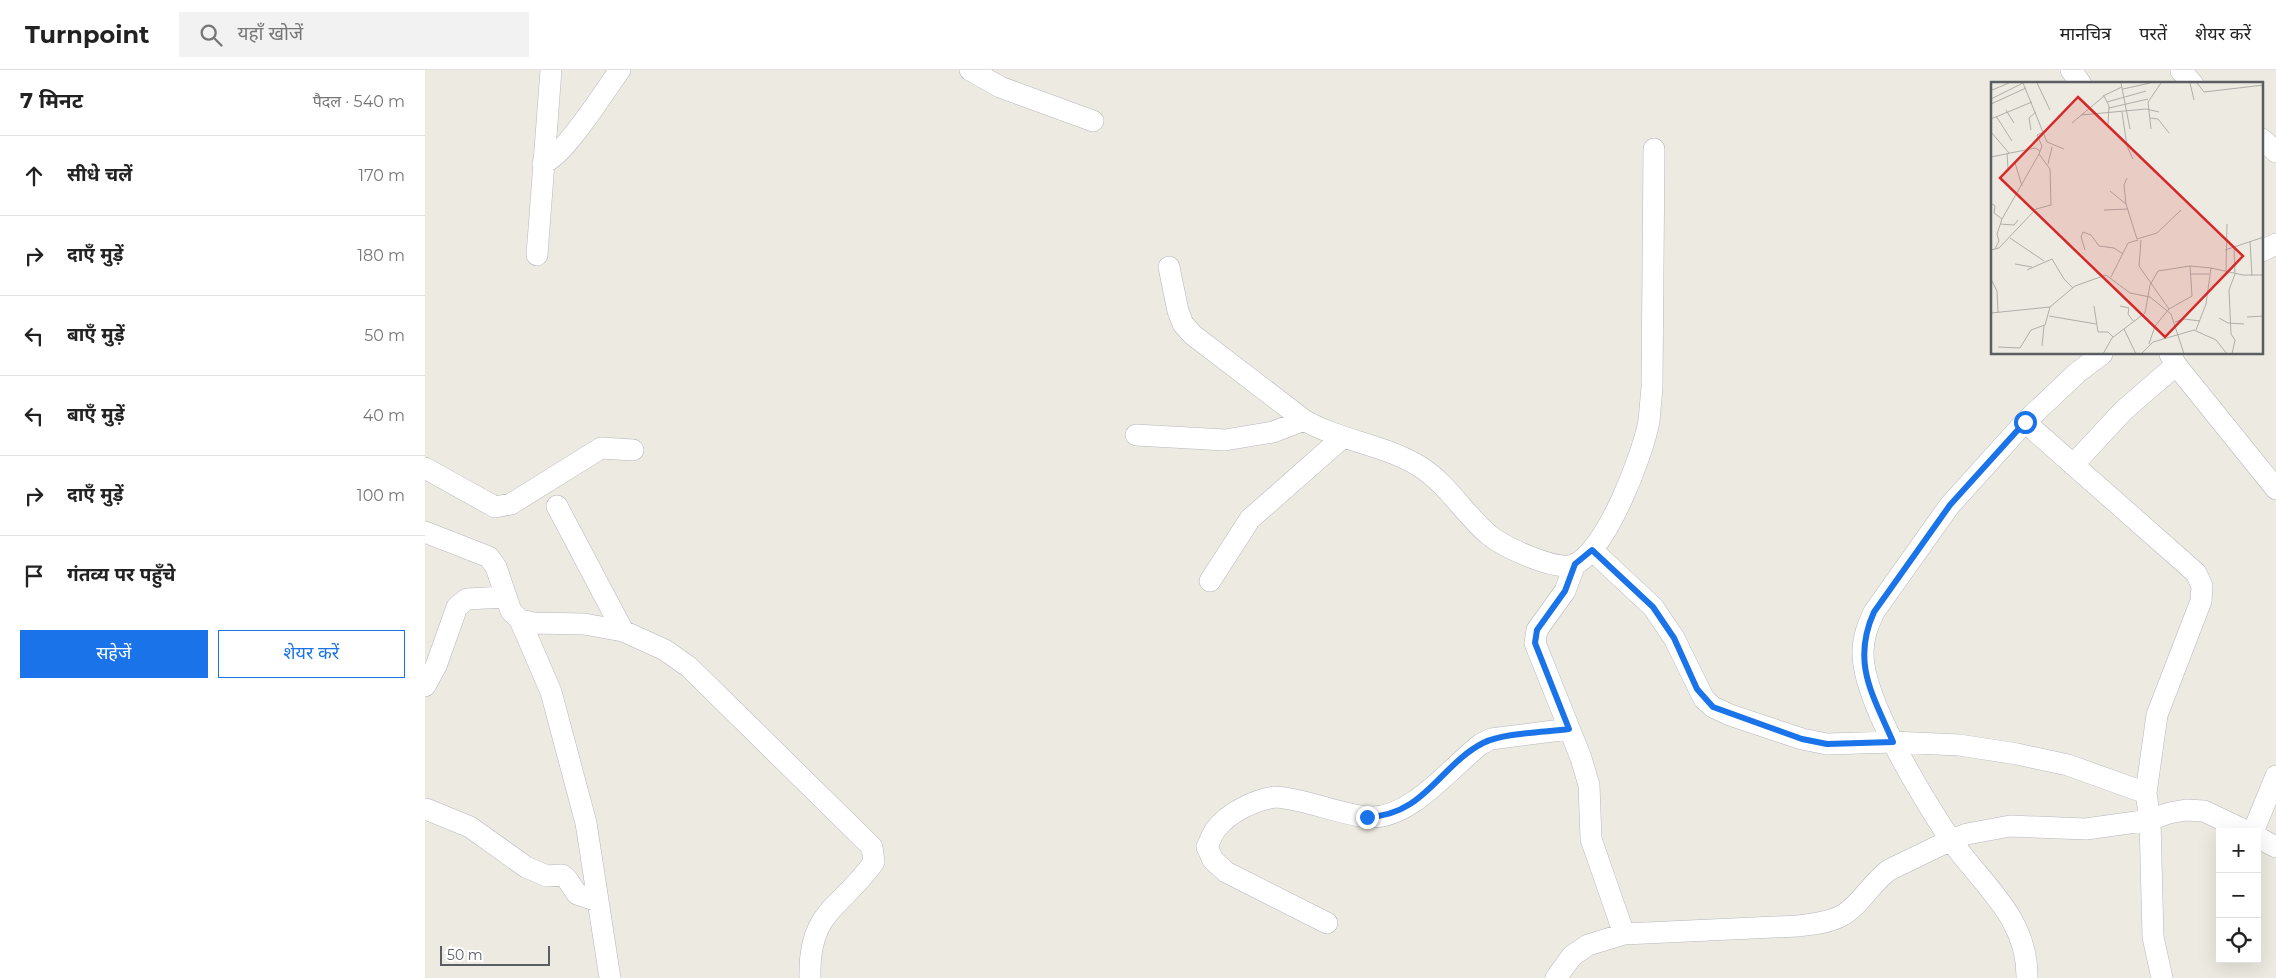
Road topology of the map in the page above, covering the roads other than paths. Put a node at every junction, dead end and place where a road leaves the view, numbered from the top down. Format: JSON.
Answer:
{"nodes":[{"id":1,"x":551,"y":70,"type":"edge"},
{"id":2,"x":620,"y":70,"type":"edge"},
{"id":3,"x":970,"y":70,"type":"edge"},
{"id":4,"x":2071,"y":70,"type":"edge"},
{"id":5,"x":2080,"y":82,"type":"edge"},
{"id":6,"x":1093,"y":121,"type":"dead end"},
{"id":7,"x":2263,"y":139,"type":"edge"},
{"id":8,"x":1654,"y":148,"type":"dead end"},
{"id":9,"x":2276,"y":152,"type":"edge"},
{"id":10,"x":543,"y":163,"type":"junction"},
{"id":11,"x":2276,"y":244,"type":"edge"},
{"id":12,"x":2263,"y":250,"type":"edge"},
{"id":13,"x":537,"y":255,"type":"dead end"},
{"id":14,"x":1169,"y":267,"type":"dead end"},
{"id":15,"x":2101,"y":355,"type":"edge"},
{"id":16,"x":2173,"y":359,"type":"edge"},
{"id":17,"x":1303,"y":420,"type":"junction"},
{"id":18,"x":2025,"y":422,"type":"junction"},
{"id":19,"x":1136,"y":435,"type":"dead end"},
{"id":20,"x":1342,"y":438,"type":"junction"},
{"id":21,"x":633,"y":450,"type":"dead end"},
{"id":22,"x":2073,"y":465,"type":"junction"},
{"id":23,"x":425,"y":468,"type":"edge"},
{"id":24,"x":2276,"y":489,"type":"edge"},
{"id":25,"x":557,"y":506,"type":"dead end"},
{"id":26,"x":425,"y":532,"type":"edge"},
{"id":27,"x":1592,"y":550,"type":"junction"},
{"id":28,"x":1575,"y":564,"type":"junction"},
{"id":29,"x":1210,"y":581,"type":"dead end"},
{"id":30,"x":505,"y":597,"type":"junction"},
{"id":31,"x":520,"y":620,"type":"junction"},
{"id":32,"x":623,"y":631,"type":"junction"},
{"id":33,"x":425,"y":686,"type":"edge"},
{"id":34,"x":1569,"y":729,"type":"junction"},
{"id":35,"x":1893,"y":742,"type":"junction"},
{"id":36,"x":2276,"y":776,"type":"edge"},
{"id":37,"x":2146,"y":793,"type":"junction"},
{"id":38,"x":426,"y":809,"type":"edge"},
{"id":39,"x":2151,"y":820,"type":"junction"},
{"id":40,"x":2239,"y":828,"type":"edge"},
{"id":41,"x":2255,"y":828,"type":"edge"},
{"id":42,"x":2261,"y":839,"type":"edge"},
{"id":43,"x":1951,"y":840,"type":"junction"},
{"id":44,"x":2276,"y":847,"type":"edge"},
{"id":45,"x":598,"y":901,"type":"junction"},
{"id":46,"x":1327,"y":923,"type":"dead end"},
{"id":47,"x":1624,"y":934,"type":"junction"},
{"id":48,"x":610,"y":978,"type":"edge"},
{"id":49,"x":810,"y":978,"type":"edge"},
{"id":50,"x":1556,"y":978,"type":"edge"},
{"id":51,"x":2027,"y":978,"type":"edge"},
{"id":52,"x":2162,"y":978,"type":"edge"}],
"edges":[{"from":1,"to":10,"type":"street"},
{"from":2,"to":10,"type":"street"},
{"from":3,"to":6,"type":"street"},
{"from":4,"to":5,"type":"street"},
{"from":7,"to":9,"type":"street"},
{"from":8,"to":27,"type":"street"},
{"from":10,"to":13,"type":"street"},
{"from":11,"to":12,"type":"street"},
{"from":14,"to":17,"type":"street"},
{"from":15,"to":18,"type":"street"},
{"from":16,"to":22,"type":"street"},
{"from":16,"to":24,"type":"street"},
{"from":17,"to":19,"type":"street"},
{"from":17,"to":20,"type":"street"},
{"from":18,"to":22,"type":"street"},
{"from":18,"to":35,"type":"street"},
{"from":20,"to":28,"type":"street"},
{"from":20,"to":29,"type":"street"},
{"from":21,"to":23,"type":"street"},
{"from":22,"to":37,"type":"street"},
{"from":25,"to":32,"type":"street"},
{"from":26,"to":30,"type":"street"},
{"from":27,"to":28,"type":"street"},
{"from":27,"to":35,"type":"street"},
{"from":28,"to":34,"type":"street"},
{"from":30,"to":31,"type":"street"},
{"from":30,"to":33,"type":"street"},
{"from":31,"to":32,"type":"street"},
{"from":31,"to":45,"type":"street"},
{"from":32,"to":49,"type":"street"},
{"from":34,"to":46,"type":"street"},
{"from":34,"to":47,"type":"street"},
{"from":35,"to":37,"type":"street"},
{"from":35,"to":43,"type":"street"},
{"from":36,"to":41,"type":"street"},
{"from":37,"to":39,"type":"street"},
{"from":38,"to":45,"type":"street"},
{"from":39,"to":40,"type":"street"},
{"from":39,"to":43,"type":"street"},
{"from":39,"to":52,"type":"street"},
{"from":42,"to":44,"type":"street"},
{"from":43,"to":47,"type":"street"},
{"from":43,"to":51,"type":"street"},
{"from":45,"to":48,"type":"street"},
{"from":47,"to":50,"type":"street"}]}
